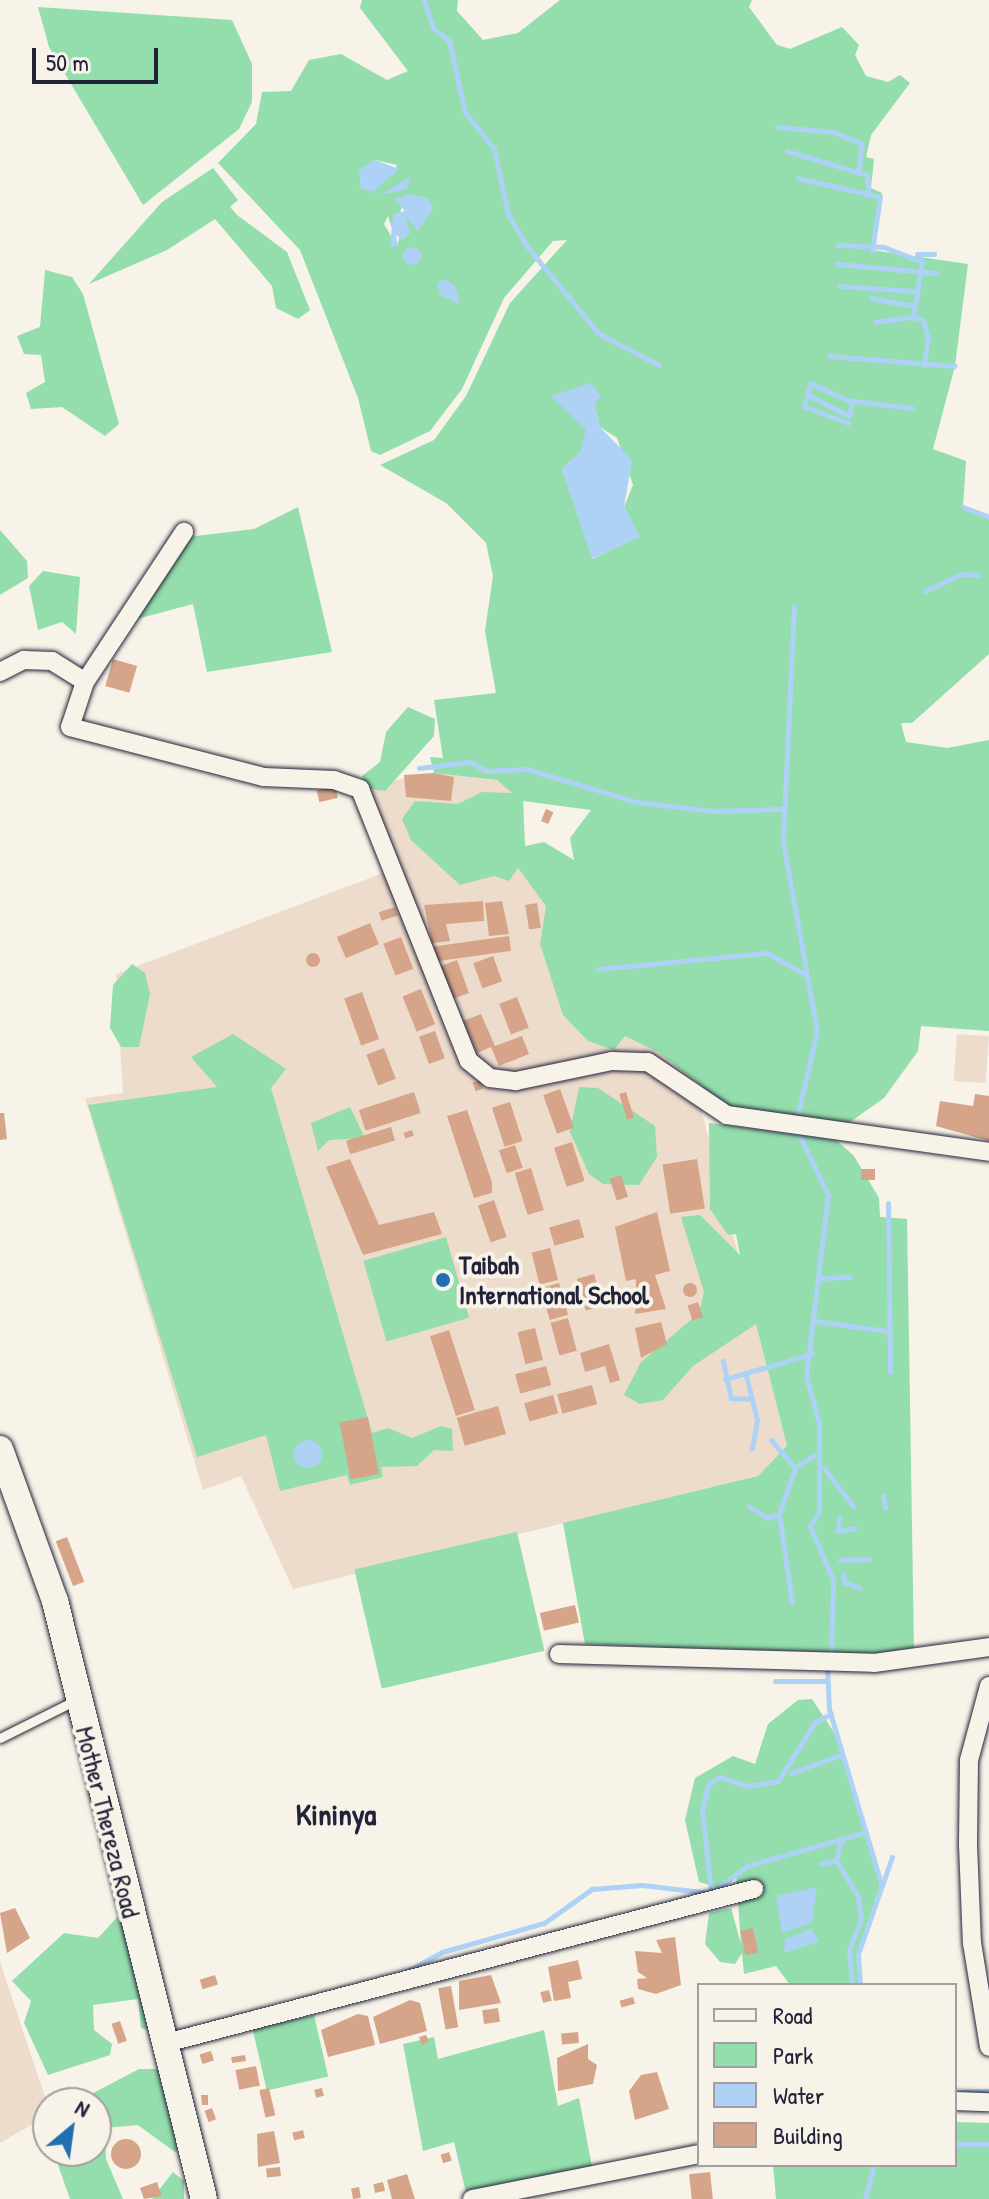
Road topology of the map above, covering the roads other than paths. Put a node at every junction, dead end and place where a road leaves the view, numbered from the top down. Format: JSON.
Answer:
{"nodes":[{"id":1,"x":184,"y":532,"type":"dead end"},
{"id":2,"x":0,"y":672,"type":"edge"},
{"id":3,"x":85,"y":682,"type":"junction"},
{"id":4,"x":989,"y":1152,"type":"edge"},
{"id":5,"x":0,"y":1449,"type":"edge"},
{"id":6,"x":989,"y":1647,"type":"edge"},
{"id":7,"x":559,"y":1654,"type":"dead end"},
{"id":8,"x":989,"y":1686,"type":"edge"},
{"id":9,"x":78,"y":1700,"type":"junction"},
{"id":10,"x":0,"y":1738,"type":"edge"},
{"id":11,"x":754,"y":1889,"type":"dead end"},
{"id":12,"x":166,"y":2043,"type":"junction"},
{"id":13,"x":989,"y":2047,"type":"edge"},
{"id":14,"x":957,"y":2101,"type":"edge"},
{"id":15,"x":989,"y":2102,"type":"edge"},
{"id":16,"x":697,"y":2154,"type":"edge"},
{"id":17,"x":204,"y":2199,"type":"edge"},
{"id":18,"x":472,"y":2199,"type":"edge"}],
"edges":[{"from":1,"to":3,"type":"street"},
{"from":2,"to":3,"type":"street"},
{"from":3,"to":4,"type":"street"},
{"from":5,"to":9,"type":"street","name":"Mother Thereza Road"},
{"from":6,"to":7,"type":"street"},
{"from":8,"to":13,"type":"street"},
{"from":9,"to":10,"type":"lane"},
{"from":9,"to":12,"type":"street","name":"Mother Thereza Road"},
{"from":11,"to":12,"type":"street"},
{"from":12,"to":17,"type":"street","name":"Mother Thereza Road"},
{"from":14,"to":15,"type":"street"},
{"from":16,"to":18,"type":"street"}]}
